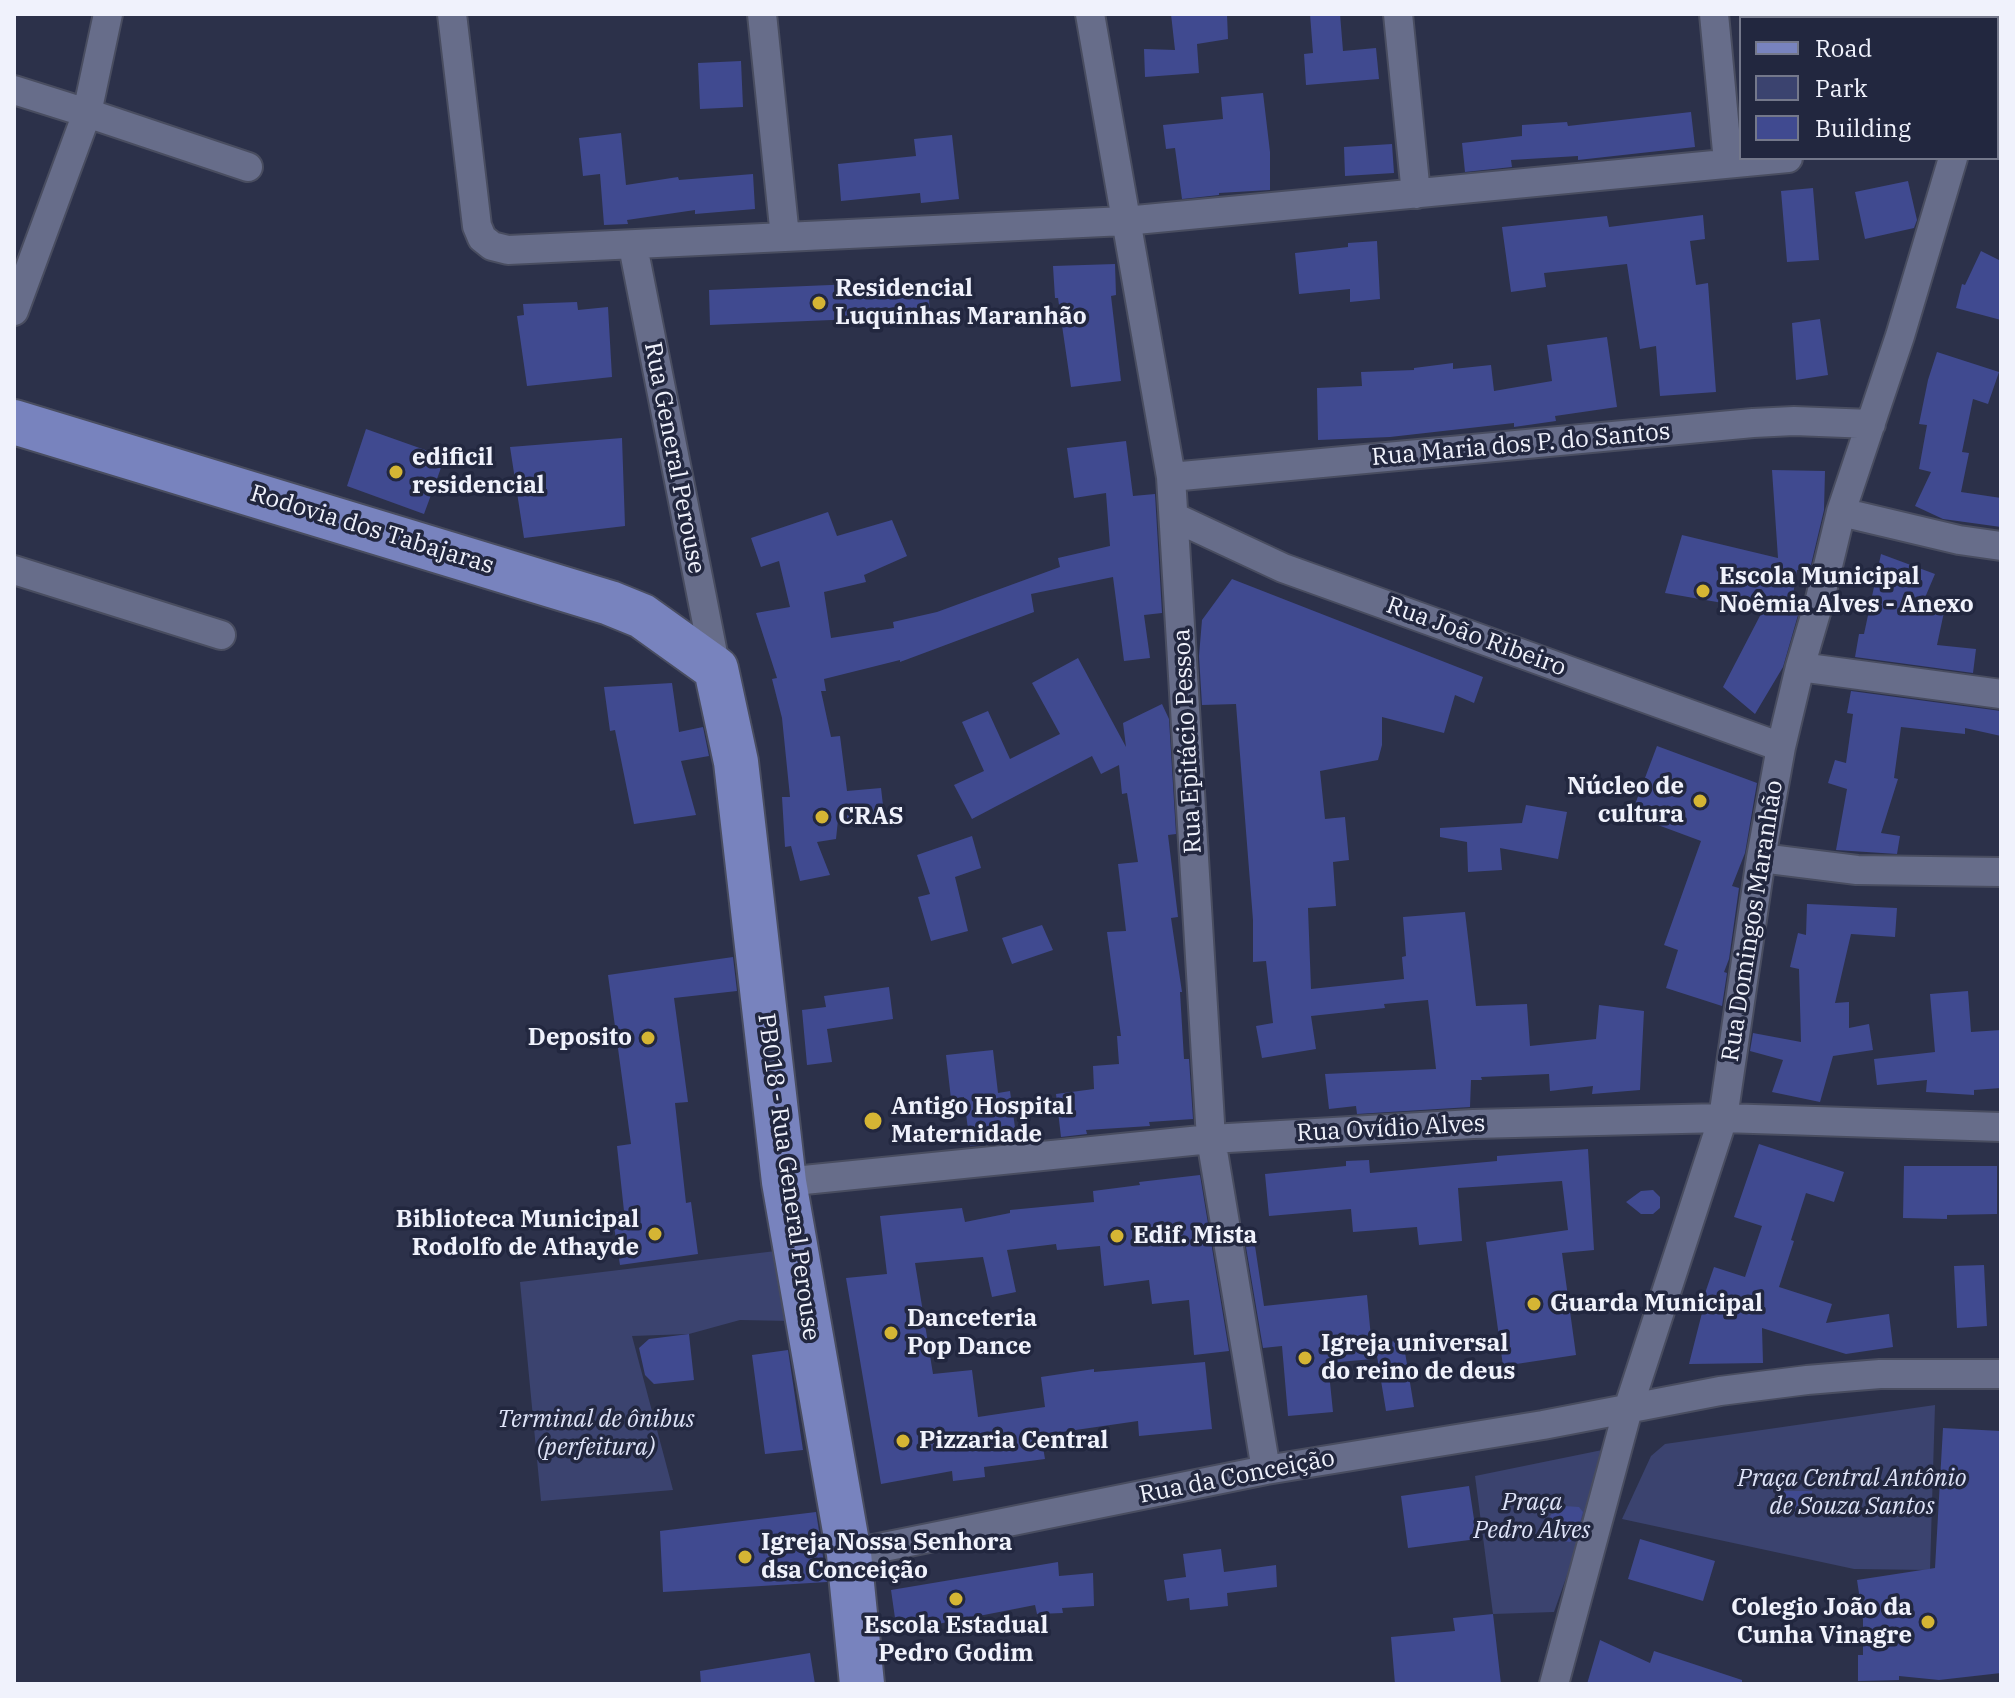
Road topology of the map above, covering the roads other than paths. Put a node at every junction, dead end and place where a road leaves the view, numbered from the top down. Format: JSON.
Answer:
{"nodes":[{"id":1,"x":108,"y":14,"type":"edge"},
{"id":2,"x":452,"y":14,"type":"edge"},
{"id":3,"x":762,"y":14,"type":"edge"},
{"id":4,"x":1090,"y":14,"type":"edge"},
{"id":5,"x":1398,"y":14,"type":"edge"},
{"id":6,"x":1714,"y":14,"type":"edge"},
{"id":7,"x":14,"y":90,"type":"edge"},
{"id":8,"x":87,"y":113,"type":"junction"},
{"id":9,"x":1758,"y":160,"type":"edge"},
{"id":10,"x":1952,"y":160,"type":"edge"},
{"id":11,"x":1728,"y":162,"type":"junction"},
{"id":12,"x":248,"y":167,"type":"dead end"},
{"id":13,"x":1416,"y":194,"type":"junction"},
{"id":14,"x":1125,"y":221,"type":"junction"},
{"id":15,"x":785,"y":237,"type":"junction"},
{"id":16,"x":633,"y":246,"type":"junction"},
{"id":17,"x":14,"y":311,"type":"edge"},
{"id":18,"x":14,"y":422,"type":"edge"},
{"id":19,"x":1871,"y":424,"type":"junction"},
{"id":20,"x":1171,"y":477,"type":"junction"},
{"id":21,"x":1841,"y":512,"type":"junction"},
{"id":22,"x":1176,"y":518,"type":"junction"},
{"id":23,"x":2001,"y":546,"type":"edge"},
{"id":24,"x":14,"y":570,"type":"edge"},
{"id":25,"x":221,"y":635,"type":"dead end"},
{"id":26,"x":1800,"y":667,"type":"junction"},
{"id":27,"x":716,"y":669,"type":"junction"},
{"id":28,"x":2001,"y":694,"type":"edge"},
{"id":29,"x":1781,"y":747,"type":"junction"},
{"id":30,"x":1761,"y":858,"type":"junction"},
{"id":31,"x":2001,"y":872,"type":"edge"},
{"id":32,"x":1723,"y":1118,"type":"junction"},
{"id":33,"x":2001,"y":1127,"type":"edge"},
{"id":34,"x":1211,"y":1139,"type":"junction"},
{"id":35,"x":784,"y":1182,"type":"junction"},
{"id":36,"x":2001,"y":1374,"type":"edge"},
{"id":37,"x":1628,"y":1409,"type":"junction"},
{"id":38,"x":1266,"y":1470,"type":"junction"},
{"id":39,"x":849,"y":1554,"type":"junction"},
{"id":40,"x":862,"y":1684,"type":"edge"},
{"id":41,"x":1554,"y":1684,"type":"edge"}],
"edges":[{"from":1,"to":8,"type":"street"},
{"from":2,"to":16,"type":"street"},
{"from":3,"to":15,"type":"street"},
{"from":4,"to":14,"type":"street","name":"Rua Epitácio Pessoa"},
{"from":5,"to":13,"type":"street"},
{"from":6,"to":11,"type":"street"},
{"from":7,"to":8,"type":"street"},
{"from":8,"to":12,"type":"street"},
{"from":8,"to":17,"type":"street"},
{"from":9,"to":11,"type":"street"},
{"from":10,"to":19,"type":"street","name":"Rua Domingos Maranhão"},
{"from":11,"to":13,"type":"street"},
{"from":13,"to":14,"type":"street"},
{"from":14,"to":15,"type":"street"},
{"from":14,"to":20,"type":"street","name":"Rua Epitácio Pessoa"},
{"from":15,"to":16,"type":"street"},
{"from":16,"to":27,"type":"street","name":"Rua General Perouse"},
{"from":18,"to":27,"type":"main road","name":"Rodovia dos Tabajaras"},
{"from":19,"to":20,"type":"street","name":"Rua Maria dos P. do Santos"},
{"from":19,"to":21,"type":"street","name":"Rua Domingos Maranhão"},
{"from":20,"to":22,"type":"street","name":"Rua Epitácio Pessoa"},
{"from":21,"to":23,"type":"street"},
{"from":21,"to":26,"type":"street","name":"Rua Domingos Maranhão"},
{"from":22,"to":29,"type":"street","name":"Rua João Ribeiro"},
{"from":22,"to":34,"type":"street","name":"Rua Epitácio Pessoa"},
{"from":24,"to":25,"type":"street"},
{"from":26,"to":28,"type":"street"},
{"from":26,"to":29,"type":"street","name":"Rua Domingos Maranhão"},
{"from":27,"to":35,"type":"main road","name":"PB018 - Rua General Perouse"},
{"from":29,"to":30,"type":"street","name":"Rua Domingos Maranhão"},
{"from":30,"to":31,"type":"street"},
{"from":30,"to":32,"type":"street","name":"Rua Domingos Maranhão"},
{"from":32,"to":33,"type":"street","name":"Rua Ovídio Alves"},
{"from":32,"to":34,"type":"street","name":"Rua Ovídio Alves"},
{"from":32,"to":37,"type":"street","name":"Rua Domingos Maranhão"},
{"from":34,"to":35,"type":"street","name":"Rua Ovídio Alves"},
{"from":34,"to":38,"type":"street","name":"Rua Epitácio Pessoa"},
{"from":35,"to":39,"type":"main road","name":"PB018 - Rua General Perouse"},
{"from":36,"to":37,"type":"street","name":"Rua da Conceição"},
{"from":37,"to":38,"type":"street","name":"Rua da Conceição"},
{"from":37,"to":41,"type":"street","name":"Rua Domingos Maranhão"},
{"from":38,"to":39,"type":"street","name":"Rua da Conceição"},
{"from":39,"to":40,"type":"main road","name":"PB018 - Rua General Perouse"}]}
